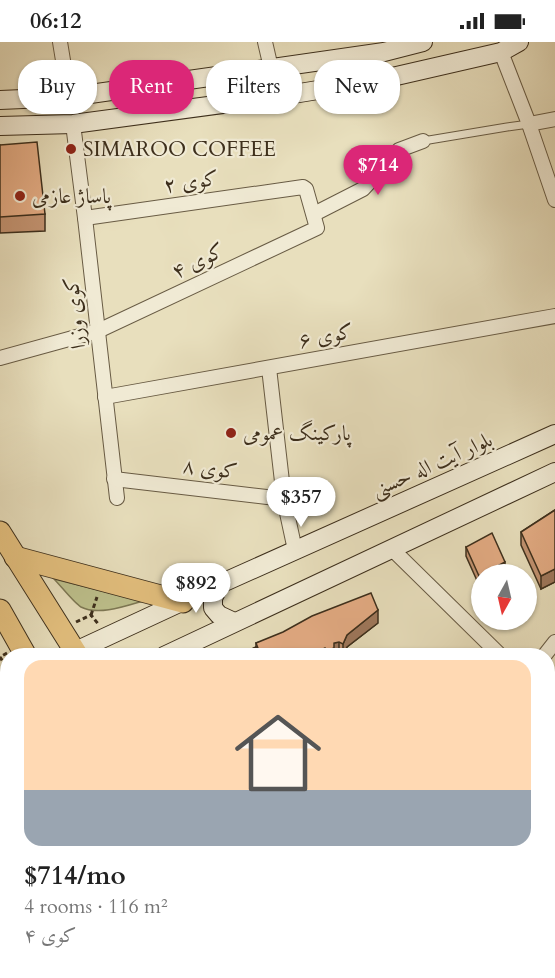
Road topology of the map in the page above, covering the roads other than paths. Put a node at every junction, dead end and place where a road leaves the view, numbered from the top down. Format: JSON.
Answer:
{"nodes":[{"id":1,"x":60,"y":42,"type":"edge"},
{"id":2,"x":265,"y":42,"type":"edge"},
{"id":3,"x":423,"y":42,"type":"edge"},
{"id":4,"x":519,"y":42,"type":"edge"},
{"id":5,"x":501,"y":52,"type":"junction"},
{"id":6,"x":63,"y":60,"type":"edge"},
{"id":7,"x":269,"y":60,"type":"edge"},
{"id":8,"x":302,"y":64,"type":"edge"},
{"id":9,"x":206,"y":77,"type":"edge"},
{"id":10,"x":97,"y":93,"type":"edge"},
{"id":11,"x":18,"y":99,"type":"edge"},
{"id":12,"x":0,"y":100,"type":"edge"},
{"id":13,"x":555,"y":119,"type":"edge"},
{"id":14,"x":73,"y":124,"type":"junction"},
{"id":15,"x":529,"y":124,"type":"junction"},
{"id":16,"x":0,"y":126,"type":"edge"},
{"id":17,"x":423,"y":141,"type":"joint"},
{"id":18,"x":555,"y":200,"type":"edge"},
{"id":19,"x":314,"y":214,"type":"junction"},
{"id":20,"x":86,"y":218,"type":"junction"},
{"id":21,"x":555,"y":316,"type":"edge"},
{"id":22,"x":98,"y":331,"type":"junction"},
{"id":23,"x":0,"y":357,"type":"edge"},
{"id":24,"x":269,"y":368,"type":"junction"},
{"id":25,"x":105,"y":397,"type":"junction"},
{"id":26,"x":555,"y":434,"type":"edge"},
{"id":27,"x":555,"y":472,"type":"edge"},
{"id":28,"x":114,"y":478,"type":"junction"},
{"id":29,"x":117,"y":498,"type":"dead end"},
{"id":30,"x":284,"y":499,"type":"junction"},
{"id":31,"x":0,"y":532,"type":"edge"},
{"id":32,"x":392,"y":549,"type":"junction"},
{"id":33,"x":296,"y":550,"type":"junction"},
{"id":34,"x":15,"y":557,"type":"junction"},
{"id":35,"x":220,"y":584,"type":"junction"},
{"id":36,"x":183,"y":602,"type":"junction"},
{"id":37,"x":0,"y":610,"type":"edge"},
{"id":38,"x":234,"y":622,"type":"junction"},
{"id":39,"x":21,"y":648,"type":"edge"},
{"id":40,"x":69,"y":648,"type":"edge"},
{"id":41,"x":86,"y":648,"type":"edge"},
{"id":42,"x":183,"y":648,"type":"edge"},
{"id":43,"x":493,"y":648,"type":"edge"}],
"edges":[{"from":1,"to":6,"type":"street"},
{"from":2,"to":7,"type":"street"},
{"from":3,"to":8,"type":"main road"},
{"from":4,"to":5,"type":"main road"},
{"from":5,"to":14,"type":"main road"},
{"from":5,"to":15,"type":"street"},
{"from":9,"to":10,"type":"main road"},
{"from":11,"to":12,"type":"main road"},
{"from":13,"to":15,"type":"street"},
{"from":14,"to":16,"type":"main road"},
{"from":14,"to":20,"type":"street","name":"کوی وزرا"},
{"from":15,"to":17,"type":"lane"},
{"from":15,"to":18,"type":"street"},
{"from":17,"to":19,"type":"street"},
{"from":19,"to":20,"type":"street","name":"کوی ۲"},
{"from":19,"to":22,"type":"street","name":"کوی ۴"},
{"from":20,"to":22,"type":"street","name":"کوی وزرا"},
{"from":21,"to":24,"type":"street","name":"کوی ۶"},
{"from":22,"to":23,"type":"street","name":"کوی ۴"},
{"from":22,"to":25,"type":"street","name":"کوی وزرا"},
{"from":24,"to":25,"type":"street","name":"کوی ۶"},
{"from":24,"to":30,"type":"street"},
{"from":25,"to":28,"type":"street","name":"کوی وزرا"},
{"from":26,"to":33,"type":"main road","name":"بلوار آیت اله حسنی"},
{"from":27,"to":32,"type":"main road"},
{"from":28,"to":29,"type":"street","name":"کوی وزرا"},
{"from":28,"to":30,"type":"street","name":"کوی ۸"},
{"from":30,"to":33,"type":"street"},
{"from":31,"to":34,"type":"main road"},
{"from":32,"to":38,"type":"main road"},
{"from":32,"to":43,"type":"street"},
{"from":33,"to":35,"type":"main road","name":"بلوار آیت اله حسنی"},
{"from":34,"to":36,"type":"main road"},
{"from":34,"to":40,"type":"main road"},
{"from":35,"to":36,"type":"main road","name":"بلوار آیت اله حسنی"},
{"from":35,"to":38,"type":"main road"},
{"from":36,"to":41,"type":"main road","name":"بلوار آیت اله حسنی"},
{"from":37,"to":39,"type":"main road"},
{"from":38,"to":42,"type":"main road"}]}
